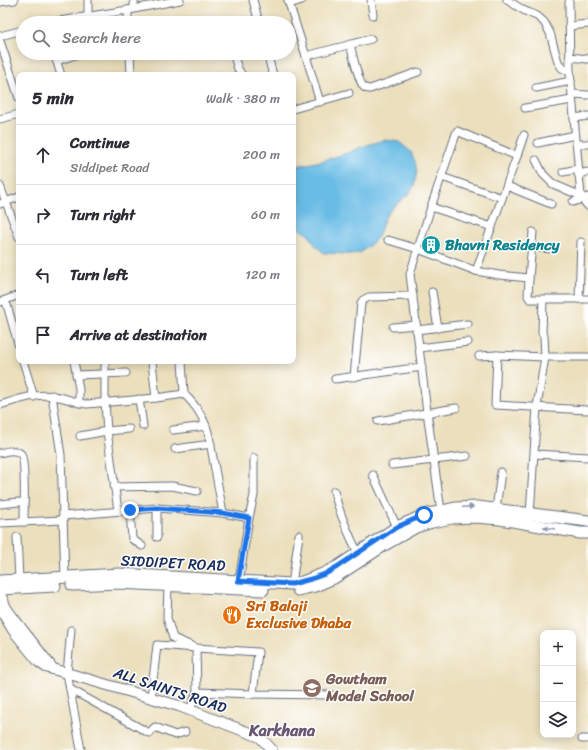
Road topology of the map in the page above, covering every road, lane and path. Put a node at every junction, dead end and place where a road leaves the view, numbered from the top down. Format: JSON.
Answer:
{"nodes":[{"id":1,"x":14,"y":0,"type":"edge"},
{"id":2,"x":88,"y":0,"type":"edge"},
{"id":3,"x":134,"y":0,"type":"edge"},
{"id":4,"x":178,"y":0,"type":"edge"},
{"id":5,"x":254,"y":0,"type":"edge"},
{"id":6,"x":302,"y":0,"type":"edge"},
{"id":7,"x":372,"y":0,"type":"edge"},
{"id":8,"x":507,"y":0,"type":"edge"},
{"id":9,"x":0,"y":2,"type":"edge"},
{"id":10,"x":288,"y":2,"type":"edge"},
{"id":11,"x":569,"y":2,"type":"dead end"},
{"id":12,"x":131,"y":9,"type":"junction"},
{"id":13,"x":373,"y":15,"type":"dead end"},
{"id":14,"x":88,"y":16,"type":"edge"},
{"id":15,"x":93,"y":16,"type":"edge"},
{"id":16,"x":130,"y":16,"type":"edge"},
{"id":17,"x":257,"y":16,"type":"edge"},
{"id":18,"x":293,"y":16,"type":"edge"},
{"id":19,"x":588,"y":24,"type":"edge"},
{"id":20,"x":296,"y":26,"type":"edge"},
{"id":21,"x":570,"y":26,"type":"junction"},
{"id":22,"x":16,"y":32,"type":"edge"},
{"id":23,"x":0,"y":36,"type":"edge"},
{"id":24,"x":371,"y":39,"type":"dead end"},
{"id":25,"x":0,"y":41,"type":"edge"},
{"id":26,"x":350,"y":44,"type":"junction"},
{"id":27,"x":306,"y":56,"type":"junction"},
{"id":28,"x":570,"y":57,"type":"junction"},
{"id":29,"x":588,"y":58,"type":"edge"},
{"id":30,"x":60,"y":60,"type":"edge"},
{"id":31,"x":130,"y":60,"type":"edge"},
{"id":32,"x":235,"y":60,"type":"edge"},
{"id":33,"x":269,"y":60,"type":"edge"},
{"id":34,"x":57,"y":61,"type":"joint"},
{"id":35,"x":61,"y":72,"type":"edge"},
{"id":36,"x":131,"y":72,"type":"edge"},
{"id":37,"x":240,"y":72,"type":"edge"},
{"id":38,"x":271,"y":72,"type":"edge"},
{"id":39,"x":418,"y":72,"type":"dead end"},
{"id":40,"x":570,"y":72,"type":"junction"},
{"id":41,"x":571,"y":81,"type":"junction"},
{"id":42,"x":536,"y":88,"type":"dead end"},
{"id":43,"x":16,"y":89,"type":"edge"},
{"id":44,"x":349,"y":93,"type":"dead end"},
{"id":45,"x":588,"y":95,"type":"edge"},
{"id":46,"x":572,"y":97,"type":"junction"},
{"id":47,"x":320,"y":102,"type":"junction"},
{"id":48,"x":296,"y":108,"type":"edge"},
{"id":49,"x":525,"y":108,"type":"dead end"},
{"id":50,"x":16,"y":115,"type":"edge"},
{"id":51,"x":588,"y":116,"type":"edge"},
{"id":52,"x":574,"y":118,"type":"junction"},
{"id":53,"x":0,"y":120,"type":"edge"},
{"id":54,"x":524,"y":135,"type":"dead end"},
{"id":55,"x":575,"y":135,"type":"junction"},
{"id":56,"x":538,"y":143,"type":"dead end"},
{"id":57,"x":576,"y":144,"type":"junction"},
{"id":58,"x":588,"y":144,"type":"edge"},
{"id":59,"x":517,"y":156,"type":"junction"},
{"id":60,"x":536,"y":160,"type":"dead end"},
{"id":61,"x":578,"y":171,"type":"junction"},
{"id":62,"x":563,"y":172,"type":"dead end"},
{"id":63,"x":588,"y":172,"type":"edge"},
{"id":64,"x":442,"y":177,"type":"junction"},
{"id":65,"x":0,"y":186,"type":"edge"},
{"id":66,"x":507,"y":186,"type":"junction"},
{"id":67,"x":584,"y":197,"type":"edge"},
{"id":68,"x":16,"y":198,"type":"edge"},
{"id":69,"x":502,"y":198,"type":"junction"},
{"id":70,"x":573,"y":202,"type":"dead end"},
{"id":71,"x":3,"y":203,"type":"edge"},
{"id":72,"x":551,"y":204,"type":"dead end"},
{"id":73,"x":588,"y":206,"type":"edge"},
{"id":74,"x":432,"y":207,"type":"junction"},
{"id":75,"x":492,"y":227,"type":"junction"},
{"id":76,"x":16,"y":231,"type":"edge"},
{"id":77,"x":533,"y":232,"type":"dead end"},
{"id":78,"x":388,"y":240,"type":"dead end"},
{"id":79,"x":581,"y":242,"type":"dead end"},
{"id":80,"x":531,"y":248,"type":"junction"},
{"id":81,"x":418,"y":249,"type":"junction"},
{"id":82,"x":552,"y":249,"type":"dead end"},
{"id":83,"x":476,"y":271,"type":"junction"},
{"id":84,"x":529,"y":278,"type":"junction"},
{"id":85,"x":432,"y":292,"type":"dead end"},
{"id":86,"x":412,"y":296,"type":"junction"},
{"id":87,"x":16,"y":297,"type":"edge"},
{"id":88,"x":542,"y":299,"type":"junction"},
{"id":89,"x":579,"y":299,"type":"junction"},
{"id":90,"x":588,"y":299,"type":"edge"},
{"id":91,"x":3,"y":304,"type":"edge"},
{"id":92,"x":468,"y":324,"type":"dead end"},
{"id":93,"x":393,"y":327,"type":"dead end"},
{"id":94,"x":416,"y":328,"type":"junction"},
{"id":95,"x":438,"y":328,"type":"junction"},
{"id":96,"x":16,"y":339,"type":"edge"},
{"id":97,"x":468,"y":342,"type":"dead end"},
{"id":98,"x":419,"y":348,"type":"junction"},
{"id":99,"x":497,"y":355,"type":"junction"},
{"id":100,"x":479,"y":356,"type":"dead end"},
{"id":101,"x":545,"y":357,"type":"junction"},
{"id":102,"x":588,"y":357,"type":"edge"},
{"id":103,"x":24,"y":364,"type":"edge"},
{"id":104,"x":74,"y":364,"type":"edge"},
{"id":105,"x":105,"y":364,"type":"edge"},
{"id":106,"x":152,"y":364,"type":"edge"},
{"id":107,"x":182,"y":364,"type":"edge"},
{"id":108,"x":422,"y":367,"type":"junction"},
{"id":109,"x":126,"y":373,"type":"dead end"},
{"id":110,"x":76,"y":374,"type":"junction"},
{"id":111,"x":106,"y":374,"type":"junction"},
{"id":112,"x":354,"y":377,"type":"junction"},
{"id":113,"x":335,"y":379,"type":"dead end"},
{"id":114,"x":184,"y":394,"type":"junction"},
{"id":115,"x":52,"y":395,"type":"junction"},
{"id":116,"x":34,"y":396,"type":"junction"},
{"id":117,"x":156,"y":398,"type":"junction"},
{"id":118,"x":139,"y":399,"type":"junction"},
{"id":119,"x":105,"y":402,"type":"junction"},
{"id":120,"x":79,"y":403,"type":"junction"},
{"id":121,"x":0,"y":405,"type":"edge"},
{"id":122,"x":537,"y":407,"type":"junction"},
{"id":123,"x":456,"y":408,"type":"dead end"},
{"id":124,"x":588,"y":410,"type":"edge"},
{"id":125,"x":427,"y":412,"type":"junction"},
{"id":126,"x":378,"y":421,"type":"dead end"},
{"id":127,"x":143,"y":426,"type":"dead end"},
{"id":128,"x":206,"y":426,"type":"junction"},
{"id":129,"x":128,"y":429,"type":"dead end"},
{"id":130,"x":173,"y":430,"type":"dead end"},
{"id":131,"x":107,"y":431,"type":"junction"},
{"id":132,"x":80,"y":436,"type":"dead end"},
{"id":133,"x":210,"y":444,"type":"junction"},
{"id":134,"x":175,"y":449,"type":"dead end"},
{"id":135,"x":0,"y":453,"type":"edge"},
{"id":136,"x":535,"y":454,"type":"junction"},
{"id":137,"x":467,"y":456,"type":"dead end"},
{"id":138,"x":588,"y":457,"type":"edge"},
{"id":139,"x":254,"y":458,"type":"dead end"},
{"id":140,"x":433,"y":460,"type":"junction"},
{"id":141,"x":392,"y":465,"type":"dead end"},
{"id":142,"x":501,"y":472,"type":"dead end"},
{"id":143,"x":373,"y":475,"type":"dead end"},
{"id":144,"x":114,"y":487,"type":"junction"},
{"id":145,"x":197,"y":491,"type":"dead end"},
{"id":146,"x":334,"y":491,"type":"dead end"},
{"id":147,"x":19,"y":502,"type":"dead end"},
{"id":148,"x":0,"y":504,"type":"edge"},
{"id":149,"x":157,"y":508,"type":"junction"},
{"id":150,"x":496,"y":509,"type":"junction"},
{"id":151,"x":130,"y":510,"type":"junction"},
{"id":152,"x":118,"y":511,"type":"junction"},
{"id":153,"x":441,"y":511,"type":"junction"},
{"id":154,"x":223,"y":513,"type":"junction"},
{"id":155,"x":530,"y":514,"type":"junction"},
{"id":156,"x":63,"y":518,"type":"junction"},
{"id":157,"x":249,"y":518,"type":"junction"},
{"id":158,"x":588,"y":521,"type":"edge"},
{"id":159,"x":24,"y":522,"type":"junction"},
{"id":160,"x":0,"y":523,"type":"edge"},
{"id":161,"x":397,"y":527,"type":"junction"},
{"id":162,"x":588,"y":533,"type":"edge"},
{"id":163,"x":299,"y":535,"type":"dead end"},
{"id":164,"x":17,"y":537,"type":"dead end"},
{"id":165,"x":157,"y":537,"type":"dead end"},
{"id":166,"x":142,"y":546,"type":"dead end"},
{"id":167,"x":358,"y":553,"type":"junction"},
{"id":168,"x":65,"y":578,"type":"junction"},
{"id":169,"x":19,"y":579,"type":"junction"},
{"id":170,"x":0,"y":581,"type":"edge"},
{"id":171,"x":238,"y":581,"type":"junction"},
{"id":172,"x":292,"y":584,"type":"junction"},
{"id":173,"x":168,"y":585,"type":"junction"},
{"id":174,"x":0,"y":589,"type":"edge"},
{"id":175,"x":0,"y":594,"type":"edge"},
{"id":176,"x":0,"y":608,"type":"edge"},
{"id":177,"x":71,"y":630,"type":"dead end"},
{"id":178,"x":196,"y":648,"type":"junction"},
{"id":179,"x":53,"y":669,"type":"junction"},
{"id":180,"x":67,"y":673,"type":"junction"},
{"id":181,"x":70,"y":689,"type":"junction"},
{"id":182,"x":197,"y":692,"type":"junction"},
{"id":183,"x":253,"y":694,"type":"junction"},
{"id":184,"x":331,"y":696,"type":"dead end"},
{"id":185,"x":151,"y":698,"type":"junction"},
{"id":186,"x":190,"y":710,"type":"junction"},
{"id":187,"x":185,"y":732,"type":"dead end"},
{"id":188,"x":81,"y":750,"type":"edge"},
{"id":189,"x":272,"y":750,"type":"edge"}],
"edges":[{"from":1,"to":9,"type":"street"},
{"from":2,"to":14,"type":"street"},
{"from":3,"to":12,"type":"street"},
{"from":4,"to":12,"type":"street"},
{"from":5,"to":17,"type":"street"},
{"from":6,"to":10,"type":"street"},
{"from":7,"to":13,"type":"street"},
{"from":8,"to":40,"type":"street"},
{"from":10,"to":18,"type":"street"},
{"from":11,"to":21,"type":"street"},
{"from":12,"to":15,"type":"street"},
{"from":12,"to":16,"type":"street"},
{"from":19,"to":21,"type":"street"},
{"from":20,"to":27,"type":"street"},
{"from":21,"to":28,"type":"street"},
{"from":22,"to":23,"type":"street"},
{"from":24,"to":26,"type":"street"},
{"from":25,"to":43,"type":"street"},
{"from":26,"to":27,"type":"street"},
{"from":26,"to":39,"type":"street"},
{"from":27,"to":47,"type":"street"},
{"from":28,"to":29,"type":"street"},
{"from":28,"to":40,"type":"street"},
{"from":30,"to":34,"type":"street"},
{"from":31,"to":36,"type":"street"},
{"from":32,"to":37,"type":"street"},
{"from":33,"to":38,"type":"street"},
{"from":34,"to":35,"type":"street"},
{"from":40,"to":41,"type":"street"},
{"from":41,"to":42,"type":"street"},
{"from":41,"to":46,"type":"street"},
{"from":44,"to":47,"type":"street"},
{"from":45,"to":46,"type":"street"},
{"from":46,"to":49,"type":"street"},
{"from":46,"to":52,"type":"street"},
{"from":47,"to":48,"type":"street"},
{"from":50,"to":53,"type":"street"},
{"from":51,"to":52,"type":"street"},
{"from":52,"to":55,"type":"street"},
{"from":54,"to":59,"type":"street"},
{"from":55,"to":56,"type":"street"},
{"from":55,"to":57,"type":"street"},
{"from":57,"to":58,"type":"street"},
{"from":57,"to":61,"type":"street"},
{"from":59,"to":64,"type":"street"},
{"from":59,"to":66,"type":"street"},
{"from":60,"to":67,"type":"street"},
{"from":61,"to":62,"type":"street"},
{"from":61,"to":63,"type":"street"},
{"from":61,"to":67,"type":"street"},
{"from":64,"to":69,"type":"street"},
{"from":64,"to":74,"type":"street"},
{"from":65,"to":71,"type":"street"},
{"from":66,"to":69,"type":"street"},
{"from":66,"to":72,"type":"street"},
{"from":67,"to":70,"type":"street"},
{"from":67,"to":73,"type":"street"},
{"from":68,"to":71,"type":"street"},
{"from":69,"to":75,"type":"street"},
{"from":71,"to":76,"type":"street"},
{"from":74,"to":75,"type":"street"},
{"from":74,"to":81,"type":"street"},
{"from":75,"to":83,"type":"street"},
{"from":77,"to":80,"type":"street"},
{"from":78,"to":81,"type":"street"},
{"from":79,"to":89,"type":"street"},
{"from":80,"to":82,"type":"street"},
{"from":80,"to":84,"type":"street"},
{"from":81,"to":83,"type":"street"},
{"from":81,"to":86,"type":"street"},
{"from":83,"to":84,"type":"street"},
{"from":84,"to":88,"type":"street"},
{"from":85,"to":95,"type":"street"},
{"from":86,"to":94,"type":"street"},
{"from":86,"to":112,"type":"street"},
{"from":87,"to":91,"type":"street"},
{"from":88,"to":89,"type":"street"},
{"from":88,"to":101,"type":"street"},
{"from":89,"to":90,"type":"street"},
{"from":91,"to":96,"type":"street"},
{"from":92,"to":95,"type":"street"},
{"from":93,"to":94,"type":"street"},
{"from":94,"to":95,"type":"street"},
{"from":94,"to":98,"type":"street"},
{"from":97,"to":98,"type":"street"},
{"from":98,"to":108,"type":"street"},
{"from":99,"to":100,"type":"street"},
{"from":99,"to":101,"type":"street"},
{"from":99,"to":122,"type":"street"},
{"from":101,"to":102,"type":"street"},
{"from":101,"to":122,"type":"street"},
{"from":103,"to":116,"type":"street"},
{"from":104,"to":110,"type":"street"},
{"from":105,"to":111,"type":"street"},
{"from":106,"to":117,"type":"street"},
{"from":107,"to":114,"type":"street"},
{"from":108,"to":112,"type":"street"},
{"from":108,"to":125,"type":"street"},
{"from":109,"to":111,"type":"street"},
{"from":110,"to":111,"type":"street"},
{"from":110,"to":120,"type":"street"},
{"from":111,"to":119,"type":"street"},
{"from":112,"to":113,"type":"street"},
{"from":114,"to":117,"type":"street"},
{"from":114,"to":128,"type":"street"},
{"from":115,"to":116,"type":"street"},
{"from":115,"to":120,"type":"street"},
{"from":115,"to":156,"type":"street"},
{"from":116,"to":121,"type":"street"},
{"from":117,"to":118,"type":"street"},
{"from":118,"to":119,"type":"street"},
{"from":118,"to":127,"type":"street"},
{"from":119,"to":120,"type":"street"},
{"from":119,"to":131,"type":"street"},
{"from":122,"to":124,"type":"street"},
{"from":122,"to":136,"type":"street"},
{"from":123,"to":125,"type":"street"},
{"from":125,"to":126,"type":"street"},
{"from":125,"to":140,"type":"street"},
{"from":128,"to":130,"type":"street"},
{"from":128,"to":133,"type":"street"},
{"from":129,"to":131,"type":"street"},
{"from":131,"to":132,"type":"street"},
{"from":131,"to":144,"type":"street"},
{"from":133,"to":134,"type":"street"},
{"from":133,"to":154,"type":"street"},
{"from":135,"to":159,"type":"street"},
{"from":136,"to":138,"type":"street"},
{"from":136,"to":155,"type":"street"},
{"from":137,"to":140,"type":"street"},
{"from":139,"to":157,"type":"street"},
{"from":140,"to":141,"type":"street"},
{"from":140,"to":153,"type":"street"},
{"from":142,"to":150,"type":"street"},
{"from":143,"to":161,"type":"street"},
{"from":144,"to":145,"type":"street"},
{"from":144,"to":152,"type":"street"},
{"from":146,"to":167,"type":"street"},
{"from":147,"to":148,"type":"street"},
{"from":149,"to":151,"type":"street"},
{"from":149,"to":154,"type":"street"},
{"from":149,"to":165,"type":"street"},
{"from":153,"to":150,"type":"main road","name":"SIDDIPET ROAD","one_way":true},
{"from":150,"to":155,"type":"main road","name":"SIDDIPET ROAD"},
{"from":151,"to":152,"type":"street"},
{"from":151,"to":166,"type":"street"},
{"from":152,"to":156,"type":"street"},
{"from":153,"to":161,"type":"main road","name":"SIDDIPET ROAD"},
{"from":154,"to":157,"type":"street"},
{"from":155,"to":158,"type":"main road","name":"SIDDIPET ROAD"},
{"from":156,"to":159,"type":"street"},
{"from":156,"to":168,"type":"street"},
{"from":157,"to":171,"type":"street"},
{"from":159,"to":160,"type":"street"},
{"from":161,"to":167,"type":"main road","name":"SIDDIPET ROAD"},
{"from":162,"to":173,"type":"main road","name":"SIDDIPET ROAD","one_way":true},
{"from":163,"to":172,"type":"street"},
{"from":164,"to":169,"type":"street"},
{"from":167,"to":172,"type":"main road","name":"SIDDIPET ROAD"},
{"from":168,"to":169,"type":"main road","name":"SIDDIPET ROAD"},
{"from":168,"to":171,"type":"main road","name":"SIDDIPET ROAD"},
{"from":169,"to":170,"type":"main road","name":"SIDDIPET ROAD"},
{"from":171,"to":172,"type":"main road","name":"SIDDIPET ROAD"},
{"from":173,"to":174,"type":"main road","name":"SIDDIPET ROAD"},
{"from":173,"to":178,"type":"street"},
{"from":175,"to":179,"type":"main road"},
{"from":176,"to":179,"type":"main road","name":"ALL SAINTS ROAD"},
{"from":177,"to":180,"type":"street"},
{"from":178,"to":182,"type":"street"},
{"from":178,"to":183,"type":"street"},
{"from":178,"to":185,"type":"street"},
{"from":179,"to":180,"type":"main road","name":"ALL SAINTS ROAD"},
{"from":180,"to":181,"type":"street"},
{"from":180,"to":185,"type":"main road","name":"ALL SAINTS ROAD"},
{"from":181,"to":187,"type":"street"},
{"from":181,"to":188,"type":"street"},
{"from":182,"to":183,"type":"street"},
{"from":182,"to":186,"type":"street"},
{"from":183,"to":184,"type":"street"},
{"from":185,"to":186,"type":"main road","name":"ALL SAINTS ROAD"},
{"from":186,"to":189,"type":"main road","name":"ALL SAINTS ROAD"}]}
